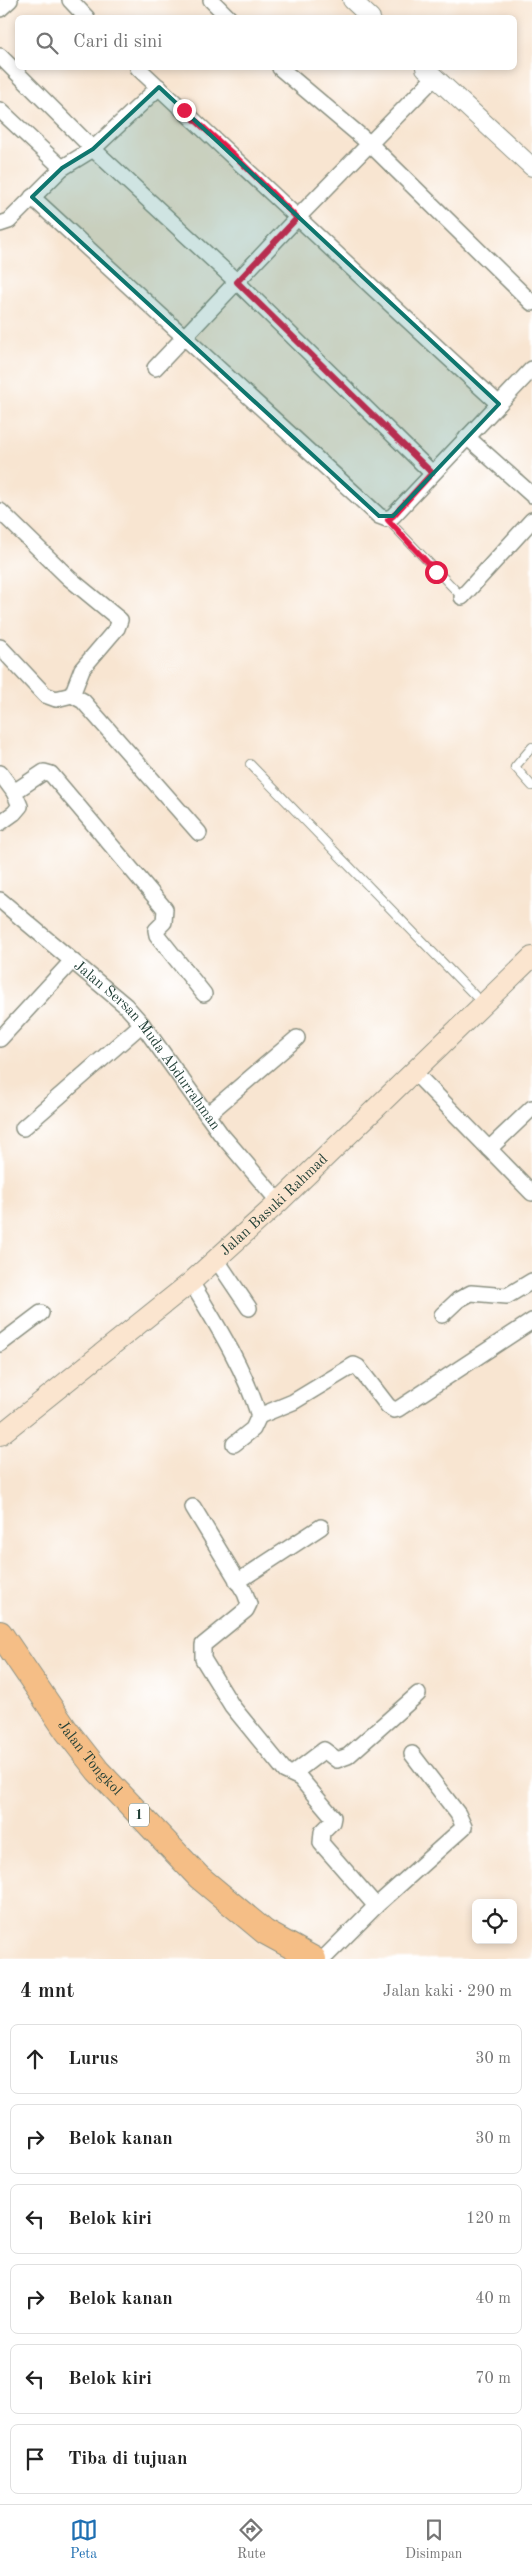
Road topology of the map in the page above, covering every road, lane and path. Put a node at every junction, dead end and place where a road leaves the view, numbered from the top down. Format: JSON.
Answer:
{"nodes":[{"id":1,"x":70,"y":0,"type":"edge"},
{"id":2,"x":211,"y":0,"type":"edge"},
{"id":3,"x":352,"y":0,"type":"edge"},
{"id":4,"x":85,"y":15,"type":"edge"},
{"id":5,"x":226,"y":15,"type":"edge"},
{"id":6,"x":367,"y":15,"type":"edge"},
{"id":7,"x":0,"y":56,"type":"edge"},
{"id":8,"x":140,"y":70,"type":"edge"},
{"id":9,"x":282,"y":70,"type":"edge"},
{"id":10,"x":430,"y":72,"type":"edge"},
{"id":11,"x":159,"y":87,"type":"junction"},
{"id":12,"x":0,"y":110,"type":"edge"},
{"id":13,"x":370,"y":144,"type":"junction"},
{"id":14,"x":93,"y":149,"type":"junction"},
{"id":15,"x":532,"y":167,"type":"edge"},
{"id":16,"x":62,"y":168,"type":"junction"},
{"id":17,"x":32,"y":197,"type":"junction"},
{"id":18,"x":297,"y":218,"type":"junction"},
{"id":19,"x":0,"y":224,"type":"edge"},
{"id":20,"x":237,"y":282,"type":"junction"},
{"id":21,"x":532,"y":303,"type":"edge"},
{"id":22,"x":186,"y":337,"type":"junction"},
{"id":23,"x":156,"y":368,"type":"dead end"},
{"id":24,"x":532,"y":369,"type":"edge"},
{"id":25,"x":499,"y":404,"type":"junction"},
{"id":26,"x":467,"y":436,"type":"junction"},
{"id":27,"x":432,"y":473,"type":"junction"},
{"id":28,"x":532,"y":495,"type":"edge"},
{"id":29,"x":0,"y":511,"type":"edge"},
{"id":30,"x":388,"y":520,"type":"junction"},
{"id":31,"x":532,"y":520,"type":"edge"},
{"id":32,"x":462,"y":597,"type":"joint"},
{"id":33,"x":0,"y":649,"type":"edge"},
{"id":34,"x":72,"y":695,"type":"junction"},
{"id":35,"x":532,"y":747,"type":"edge"},
{"id":36,"x":250,"y":764,"type":"dead end"},
{"id":37,"x":0,"y":773,"type":"edge"},
{"id":38,"x":532,"y":786,"type":"edge"},
{"id":39,"x":14,"y":792,"type":"junction"},
{"id":40,"x":0,"y":823,"type":"edge"},
{"id":41,"x":198,"y":833,"type":"dead end"},
{"id":42,"x":0,"y":900,"type":"edge"},
{"id":43,"x":532,"y":957,"type":"edge"},
{"id":44,"x":71,"y":962,"type":"junction"},
{"id":45,"x":204,"y":994,"type":"dead end"},
{"id":46,"x":483,"y":1004,"type":"junction"},
{"id":47,"x":142,"y":1024,"type":"junction"},
{"id":48,"x":297,"y":1038,"type":"dead end"},
{"id":49,"x":0,"y":1039,"type":"edge"},
{"id":50,"x":414,"y":1072,"type":"junction"},
{"id":51,"x":532,"y":1108,"type":"edge"},
{"id":52,"x":207,"y":1115,"type":"junction"},
{"id":53,"x":23,"y":1128,"type":"dead end"},
{"id":54,"x":489,"y":1149,"type":"junction"},
{"id":55,"x":532,"y":1193,"type":"edge"},
{"id":56,"x":279,"y":1202,"type":"junction"},
{"id":57,"x":216,"y":1259,"type":"junction"},
{"id":58,"x":532,"y":1281,"type":"edge"},
{"id":59,"x":191,"y":1282,"type":"junction"},
{"id":60,"x":249,"y":1308,"type":"dead end"},
{"id":61,"x":41,"y":1313,"type":"dead end"},
{"id":62,"x":442,"y":1315,"type":"dead end"},
{"id":63,"x":532,"y":1321,"type":"edge"},
{"id":64,"x":0,"y":1344,"type":"edge"},
{"id":65,"x":259,"y":1416,"type":"junction"},
{"id":66,"x":0,"y":1435,"type":"edge"},
{"id":67,"x":234,"y":1444,"type":"dead end"},
{"id":68,"x":193,"y":1507,"type":"dead end"},
{"id":69,"x":321,"y":1527,"type":"dead end"},
{"id":70,"x":237,"y":1582,"type":"junction"},
{"id":71,"x":0,"y":1633,"type":"edge"},
{"id":72,"x":418,"y":1694,"type":"dead end"},
{"id":73,"x":412,"y":1754,"type":"dead end"},
{"id":74,"x":294,"y":1773,"type":"junction"},
{"id":75,"x":376,"y":1906,"type":"junction"},
{"id":76,"x":314,"y":1959,"type":"edge"},
{"id":77,"x":323,"y":1959,"type":"edge"}],
"edges":[{"from":1,"to":4,"type":"street"},
{"from":2,"to":5,"type":"street"},
{"from":3,"to":6,"type":"street"},
{"from":7,"to":14,"type":"street"},
{"from":8,"to":11,"type":"street"},
{"from":9,"to":13,"type":"street"},
{"from":10,"to":13,"type":"street"},
{"from":10,"to":15,"type":"street"},
{"from":11,"to":14,"type":"street"},
{"from":11,"to":18,"type":"street"},
{"from":12,"to":16,"type":"street"},
{"from":13,"to":18,"type":"street"},
{"from":13,"to":21,"type":"street"},
{"from":14,"to":16,"type":"street"},
{"from":14,"to":20,"type":"street"},
{"from":16,"to":17,"type":"street"},
{"from":17,"to":19,"type":"street"},
{"from":17,"to":22,"type":"street"},
{"from":18,"to":20,"type":"street"},
{"from":18,"to":25,"type":"street"},
{"from":20,"to":22,"type":"street"},
{"from":20,"to":27,"type":"street"},
{"from":22,"to":23,"type":"street"},
{"from":22,"to":30,"type":"street"},
{"from":24,"to":25,"type":"street"},
{"from":25,"to":26,"type":"street"},
{"from":26,"to":27,"type":"street"},
{"from":26,"to":28,"type":"street"},
{"from":27,"to":30,"type":"street"},
{"from":29,"to":34,"type":"street"},
{"from":30,"to":32,"type":"lane"},
{"from":31,"to":32,"type":"street"},
{"from":33,"to":34,"type":"street"},
{"from":34,"to":41,"type":"street"},
{"from":35,"to":38,"type":"lane"},
{"from":36,"to":46,"type":"lane"},
{"from":37,"to":39,"type":"street"},
{"from":39,"to":40,"type":"street"},
{"from":39,"to":45,"type":"street"},
{"from":42,"to":44,"type":"street","name":"Jalan Sersan Muda Abdurrahman"},
{"from":43,"to":46,"type":"main road","name":"Jalan Basuki Rahmad"},
{"from":44,"to":47,"type":"street","name":"Jalan Sersan Muda Abdurrahman"},
{"from":44,"to":49,"type":"street"},
{"from":46,"to":50,"type":"main road","name":"Jalan Basuki Rahmad"},
{"from":47,"to":52,"type":"street","name":"Jalan Sersan Muda Abdurrahman"},
{"from":47,"to":53,"type":"street"},
{"from":48,"to":52,"type":"street"},
{"from":50,"to":54,"type":"street"},
{"from":50,"to":56,"type":"main road","name":"Jalan Basuki Rahmad"},
{"from":51,"to":54,"type":"street"},
{"from":52,"to":56,"type":"street","name":"Jalan Sersan Muda Abdurrahman"},
{"from":54,"to":55,"type":"street"},
{"from":56,"to":57,"type":"main road","name":"Jalan Basuki Rahmad"},
{"from":57,"to":59,"type":"main road","name":"Jalan Basuki Rahmad"},
{"from":57,"to":60,"type":"street"},
{"from":58,"to":62,"type":"street"},
{"from":59,"to":65,"type":"street"},
{"from":59,"to":66,"type":"main road","name":"Jalan Basuki Rahmad"},
{"from":61,"to":64,"type":"street"},
{"from":63,"to":65,"type":"street"},
{"from":65,"to":67,"type":"street"},
{"from":68,"to":70,"type":"street"},
{"from":69,"to":70,"type":"street"},
{"from":70,"to":74,"type":"street"},
{"from":71,"to":76,"type":"highway","name":"Jalan Tongkol","number":"1"},
{"from":72,"to":74,"type":"street"},
{"from":73,"to":75,"type":"street"},
{"from":74,"to":75,"type":"street"},
{"from":75,"to":77,"type":"street"}]}
